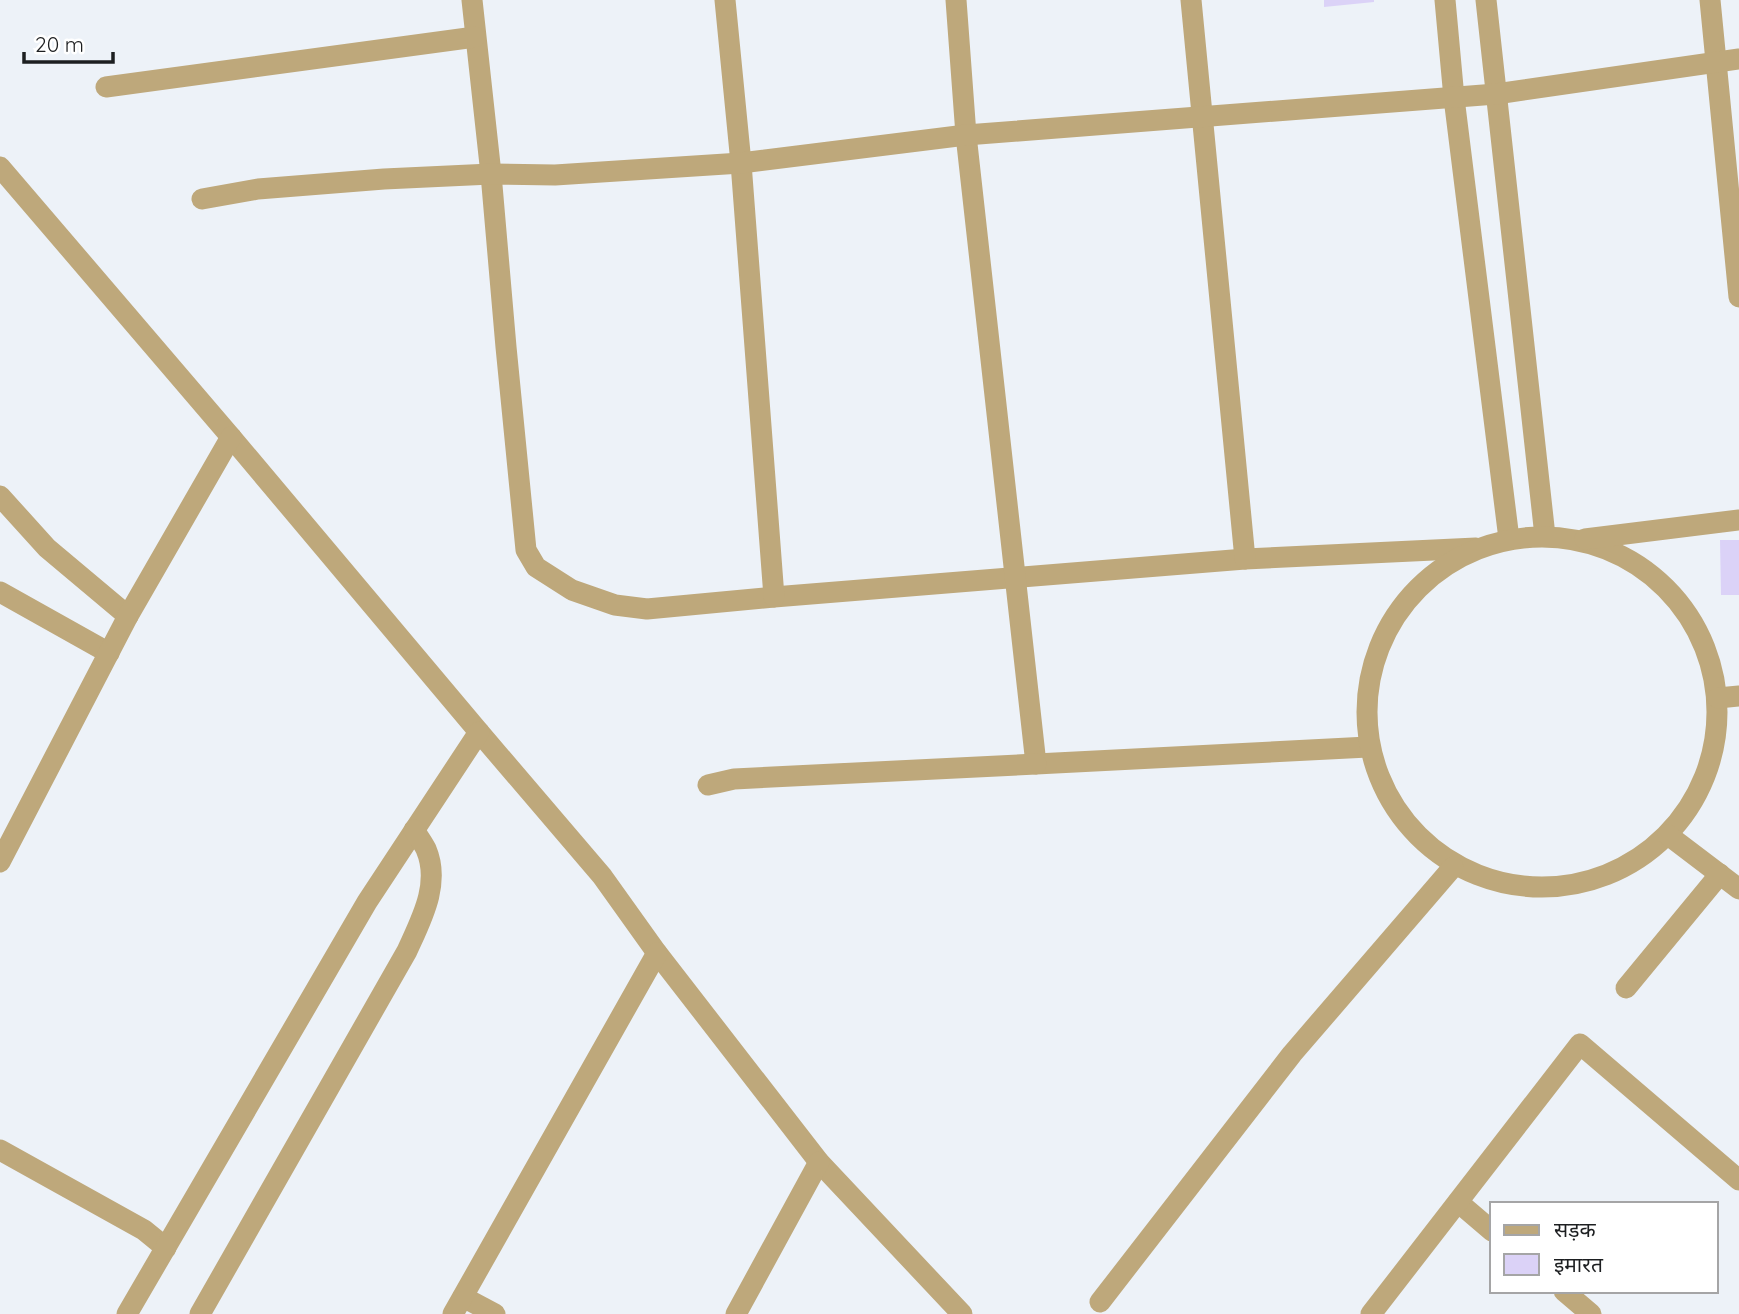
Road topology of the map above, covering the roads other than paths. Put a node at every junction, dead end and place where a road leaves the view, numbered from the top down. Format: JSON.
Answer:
{"nodes":[{"id":1,"x":472,"y":0,"type":"edge"},
{"id":2,"x":725,"y":0,"type":"edge"},
{"id":3,"x":956,"y":0,"type":"edge"},
{"id":4,"x":1191,"y":0,"type":"edge"},
{"id":5,"x":1445,"y":0,"type":"edge"},
{"id":6,"x":1486,"y":0,"type":"edge"},
{"id":7,"x":1710,"y":0,"type":"edge"},
{"id":8,"x":475,"y":37,"type":"junction"},
{"id":9,"x":1739,"y":59,"type":"edge"},
{"id":10,"x":1716,"y":62,"type":"junction"},
{"id":11,"x":106,"y":87,"type":"dead end"},
{"id":12,"x":1496,"y":94,"type":"junction"},
{"id":13,"x":1454,"y":98,"type":"junction"},
{"id":14,"x":1202,"y":117,"type":"junction"},
{"id":15,"x":965,"y":135,"type":"junction"},
{"id":16,"x":741,"y":163,"type":"junction"},
{"id":17,"x":0,"y":167,"type":"edge"},
{"id":18,"x":491,"y":174,"type":"junction"},
{"id":19,"x":202,"y":199,"type":"dead end"},
{"id":20,"x":1739,"y":297,"type":"edge"},
{"id":21,"x":231,"y":437,"type":"junction"},
{"id":22,"x":0,"y":496,"type":"edge"},
{"id":23,"x":1739,"y":520,"type":"edge"},
{"id":24,"x":1545,"y":536,"type":"junction"},
{"id":25,"x":1509,"y":538,"type":"junction"},
{"id":26,"x":1572,"y":540,"type":"junction"},
{"id":27,"x":1476,"y":548,"type":"junction"},
{"id":28,"x":1245,"y":559,"type":"junction"},
{"id":29,"x":1015,"y":579,"type":"junction"},
{"id":30,"x":0,"y":592,"type":"edge"},
{"id":31,"x":774,"y":597,"type":"junction"},
{"id":32,"x":128,"y":616,"type":"junction"},
{"id":33,"x":109,"y":653,"type":"junction"},
{"id":34,"x":1728,"y":697,"type":"edge"},
{"id":35,"x":479,"y":732,"type":"junction"},
{"id":36,"x":1368,"y":747,"type":"junction"},
{"id":37,"x":1036,"y":764,"type":"junction"},
{"id":38,"x":708,"y":785,"type":"dead end"},
{"id":39,"x":414,"y":830,"type":"junction"},
{"id":40,"x":1668,"y":835,"type":"junction"},
{"id":41,"x":0,"y":862,"type":"edge"},
{"id":42,"x":1453,"y":867,"type":"junction"},
{"id":43,"x":1720,"y":874,"type":"junction"},
{"id":44,"x":1739,"y":889,"type":"edge"},
{"id":45,"x":657,"y":953,"type":"junction"},
{"id":46,"x":1626,"y":988,"type":"dead end"},
{"id":47,"x":0,"y":1150,"type":"edge"},
{"id":48,"x":818,"y":1162,"type":"junction"},
{"id":49,"x":1739,"y":1180,"type":"edge"},
{"id":50,"x":1458,"y":1202,"type":"junction"},
{"id":51,"x":1490,"y":1229,"type":"edge"},
{"id":52,"x":166,"y":1248,"type":"junction"},
{"id":53,"x":1566,"y":1293,"type":"edge"},
{"id":54,"x":1100,"y":1303,"type":"dead end"},
{"id":55,"x":458,"y":1306,"type":"edge"},
{"id":56,"x":127,"y":1314,"type":"edge"},
{"id":57,"x":200,"y":1314,"type":"edge"},
{"id":58,"x":495,"y":1314,"type":"edge"},
{"id":59,"x":736,"y":1314,"type":"edge"},
{"id":60,"x":962,"y":1314,"type":"edge"},
{"id":61,"x":1371,"y":1314,"type":"edge"},
{"id":62,"x":1591,"y":1314,"type":"edge"}],
"edges":[{"from":1,"to":8,"type":"street"},
{"from":2,"to":16,"type":"street"},
{"from":3,"to":15,"type":"street"},
{"from":4,"to":14,"type":"street"},
{"from":5,"to":13,"type":"street"},
{"from":6,"to":12,"type":"street"},
{"from":7,"to":10,"type":"street"},
{"from":8,"to":11,"type":"street"},
{"from":8,"to":18,"type":"street"},
{"from":9,"to":10,"type":"street"},
{"from":10,"to":12,"type":"street"},
{"from":10,"to":20,"type":"street"},
{"from":12,"to":13,"type":"street"},
{"from":12,"to":24,"type":"street"},
{"from":13,"to":14,"type":"street"},
{"from":13,"to":25,"type":"street"},
{"from":14,"to":15,"type":"street"},
{"from":14,"to":28,"type":"street"},
{"from":15,"to":16,"type":"street"},
{"from":15,"to":29,"type":"street"},
{"from":16,"to":18,"type":"street"},
{"from":16,"to":31,"type":"street"},
{"from":17,"to":21,"type":"street"},
{"from":18,"to":19,"type":"street"},
{"from":18,"to":31,"type":"street"},
{"from":21,"to":32,"type":"street"},
{"from":21,"to":35,"type":"street"},
{"from":22,"to":32,"type":"street"},
{"from":23,"to":26,"type":"street"},
{"from":24,"to":25,"type":"street"},
{"from":24,"to":26,"type":"street"},
{"from":25,"to":27,"type":"street"},
{"from":26,"to":34,"type":"street"},
{"from":27,"to":28,"type":"street"},
{"from":27,"to":36,"type":"street"},
{"from":28,"to":29,"type":"street"},
{"from":29,"to":31,"type":"street"},
{"from":29,"to":37,"type":"street"},
{"from":30,"to":33,"type":"street"},
{"from":32,"to":33,"type":"street"},
{"from":33,"to":41,"type":"street"},
{"from":34,"to":40,"type":"street"},
{"from":35,"to":39,"type":"street"},
{"from":35,"to":45,"type":"street"},
{"from":36,"to":37,"type":"street"},
{"from":36,"to":42,"type":"street"},
{"from":37,"to":38,"type":"street"},
{"from":39,"to":52,"type":"street"},
{"from":39,"to":57,"type":"street"},
{"from":40,"to":42,"type":"street"},
{"from":40,"to":43,"type":"street"},
{"from":42,"to":54,"type":"street"},
{"from":43,"to":44,"type":"street"},
{"from":43,"to":46,"type":"street"},
{"from":45,"to":48,"type":"street"},
{"from":45,"to":55,"type":"street"},
{"from":47,"to":52,"type":"street"},
{"from":48,"to":59,"type":"street"},
{"from":48,"to":60,"type":"street"},
{"from":49,"to":50,"type":"street"},
{"from":50,"to":51,"type":"street"},
{"from":50,"to":61,"type":"street"},
{"from":52,"to":56,"type":"street"},
{"from":53,"to":62,"type":"street"},
{"from":55,"to":58,"type":"street"}]}
